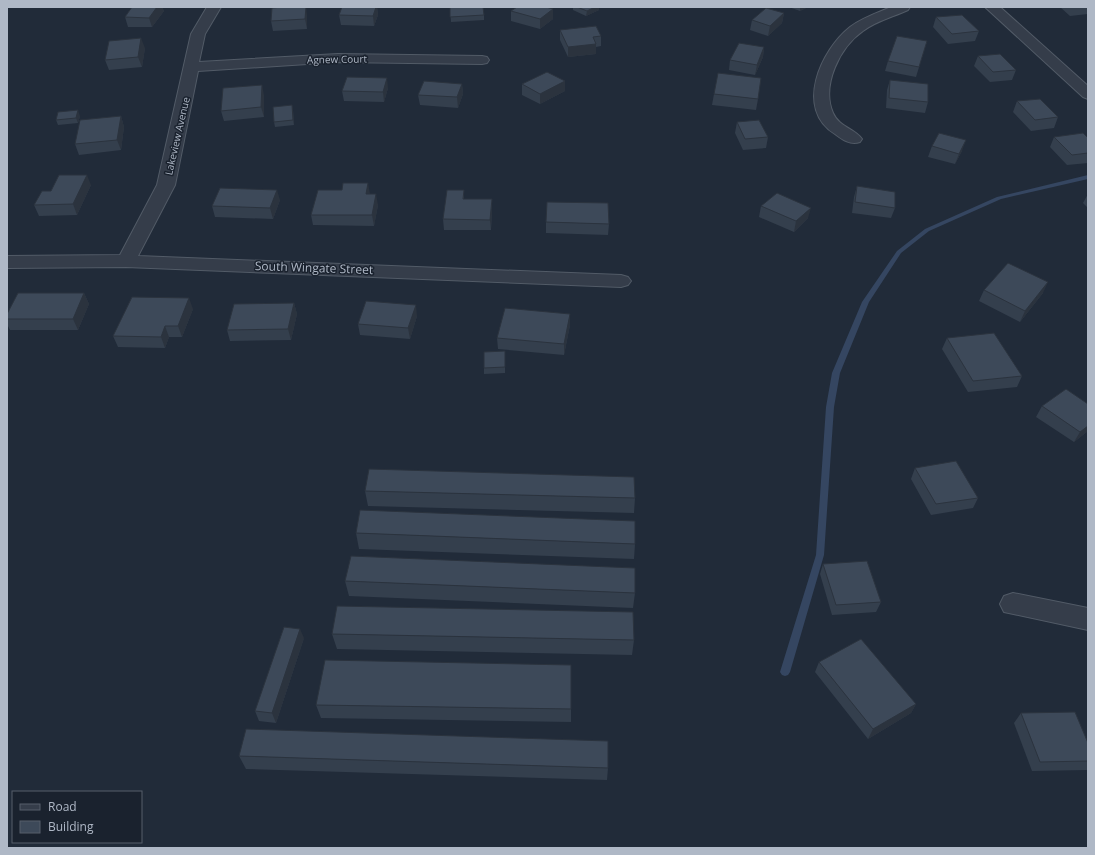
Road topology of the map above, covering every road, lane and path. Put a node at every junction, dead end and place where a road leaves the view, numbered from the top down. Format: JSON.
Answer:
{"nodes":[{"id":1,"x":214,"y":7,"type":"edge"},
{"id":2,"x":904,"y":7,"type":"edge"},
{"id":3,"x":992,"y":7,"type":"edge"},
{"id":4,"x":482,"y":60,"type":"dead end"},
{"id":5,"x":192,"y":67,"type":"junction"},
{"id":6,"x":1088,"y":94,"type":"edge"},
{"id":7,"x":854,"y":139,"type":"dead end"},
{"id":8,"x":126,"y":260,"type":"junction"},
{"id":9,"x":7,"y":262,"type":"edge"},
{"id":10,"x":621,"y":281,"type":"dead end"},
{"id":11,"x":1013,"y":604,"type":"dead end"},
{"id":12,"x":1088,"y":619,"type":"edge"}],
"edges":[{"from":1,"to":5,"type":"street","name":"Lakeview Avenue"},
{"from":2,"to":7,"type":"street"},
{"from":3,"to":6,"type":"street"},
{"from":4,"to":5,"type":"street","name":"Agnew Court"},
{"from":5,"to":8,"type":"street","name":"Lakeview Avenue"},
{"from":8,"to":9,"type":"street","name":"South Wingate Street"},
{"from":8,"to":10,"type":"street","name":"South Wingate Street"},
{"from":11,"to":12,"type":"street"}]}
